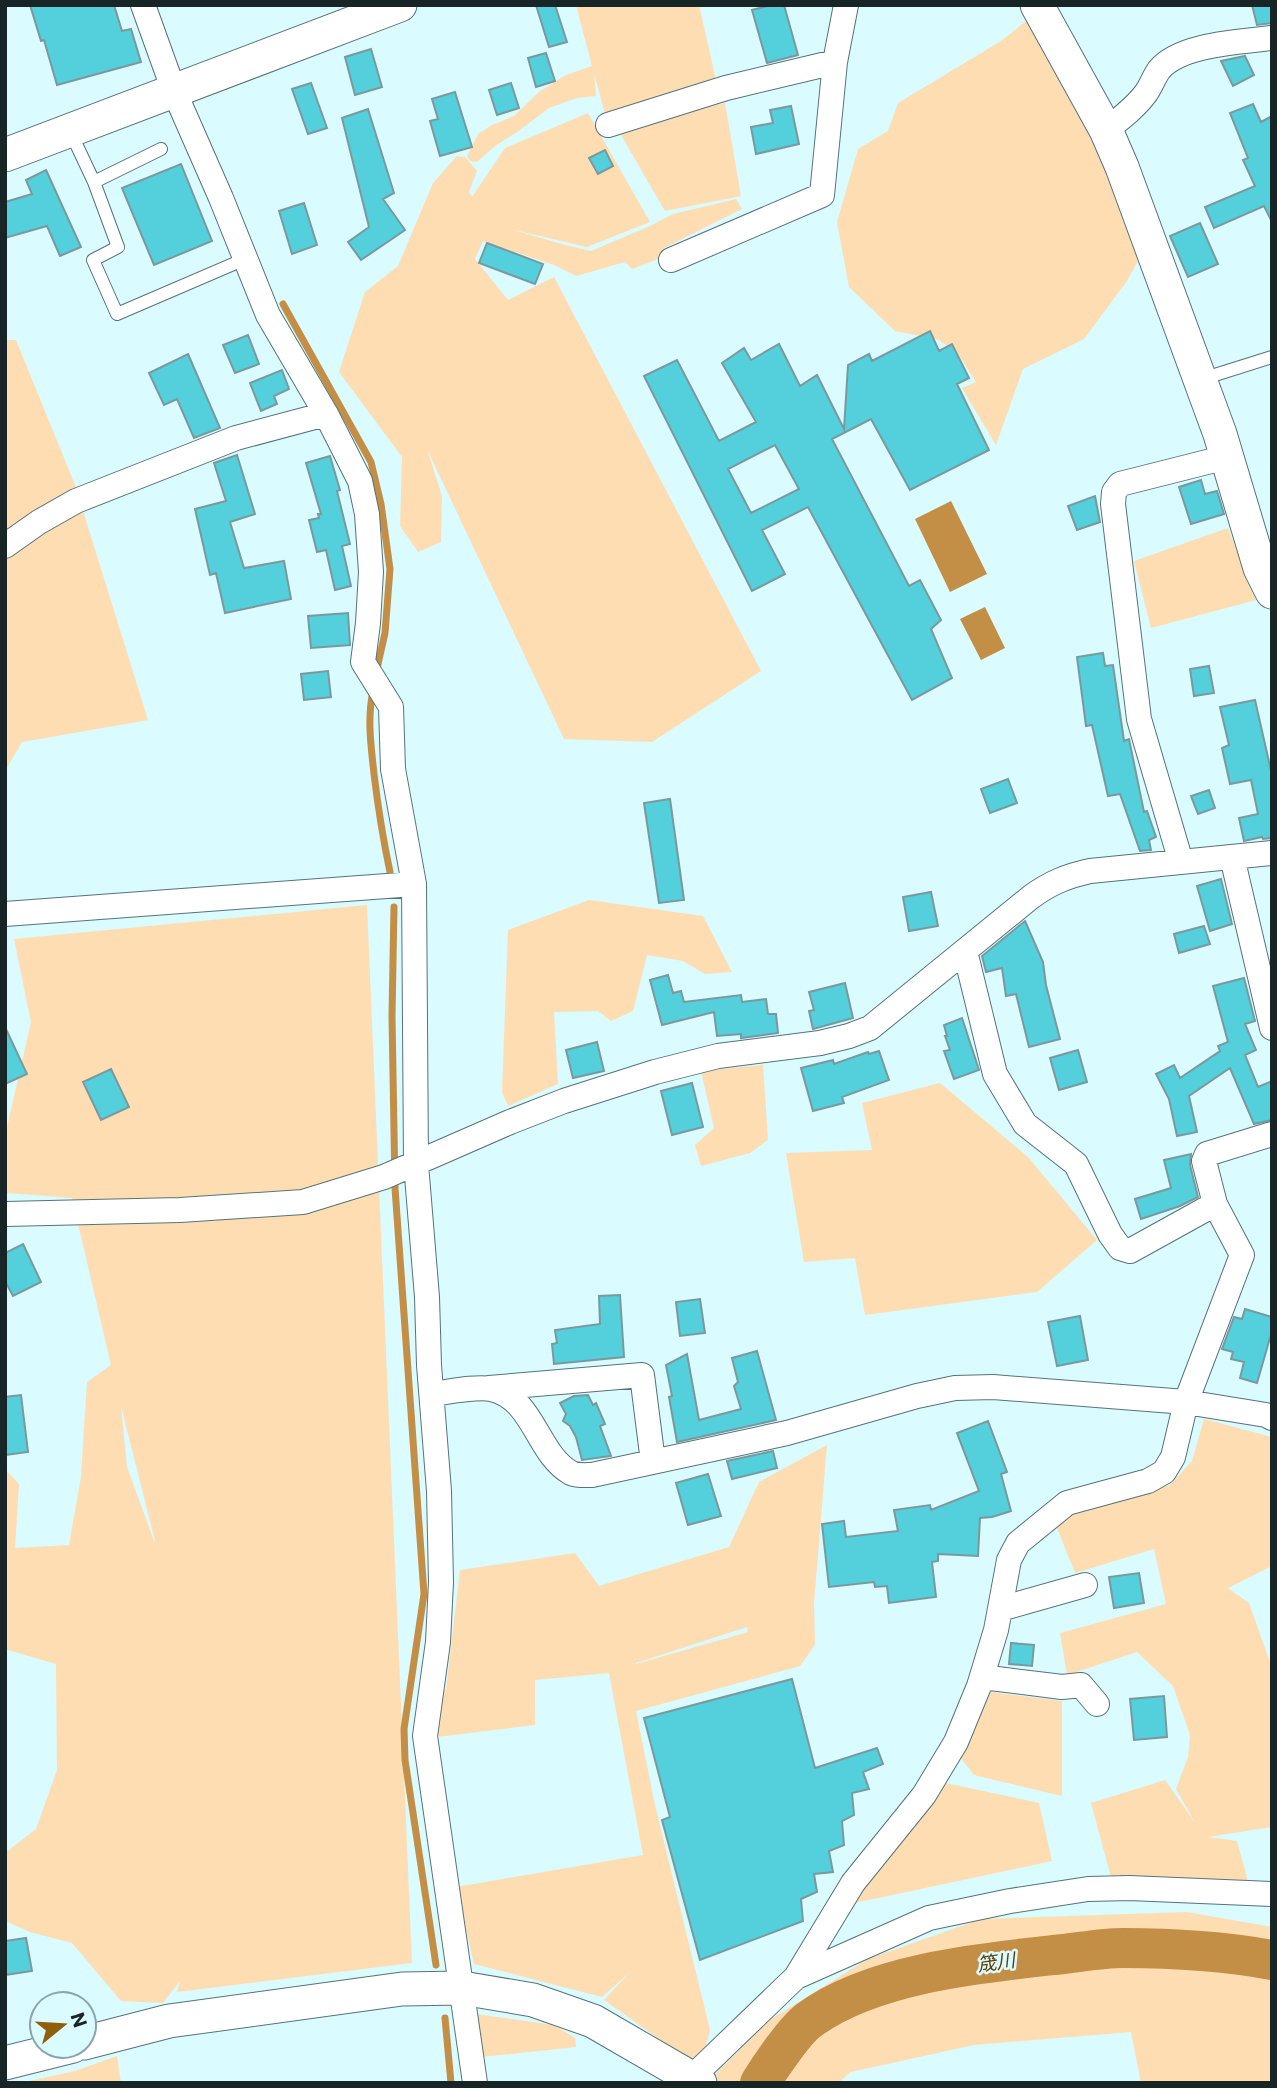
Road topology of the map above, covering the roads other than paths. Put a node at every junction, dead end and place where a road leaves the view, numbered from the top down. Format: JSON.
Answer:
{"nodes":[{"id":1,"x":143,"y":5,"type":"edge"},
{"id":2,"x":400,"y":5,"type":"edge"},
{"id":3,"x":846,"y":5,"type":"edge"},
{"id":4,"x":1037,"y":5,"type":"edge"},
{"id":5,"x":1272,"y":38,"type":"edge"},
{"id":6,"x":835,"y":62,"type":"junction"},
{"id":7,"x":174,"y":91,"type":"junction"},
{"id":8,"x":608,"y":125,"type":"dead end"},
{"id":9,"x":1106,"y":130,"type":"junction"},
{"id":10,"x":69,"y":131,"type":"junction"},
{"id":11,"x":161,"y":149,"type":"dead end"},
{"id":12,"x":5,"y":155,"type":"edge"},
{"id":13,"x":94,"y":182,"type":"junction"},
{"id":14,"x":245,"y":260,"type":"junction"},
{"id":15,"x":671,"y":260,"type":"dead end"},
{"id":16,"x":1272,"y":357,"type":"edge"},
{"id":17,"x":1200,"y":380,"type":"junction"},
{"id":18,"x":326,"y":414,"type":"junction"},
{"id":19,"x":1227,"y":457,"type":"junction"},
{"id":20,"x":5,"y":546,"type":"edge"},
{"id":21,"x":1272,"y":592,"type":"edge"},
{"id":22,"x":1272,"y":853,"type":"edge"},
{"id":23,"x":1232,"y":856,"type":"junction"},
{"id":24,"x":1181,"y":862,"type":"junction"},
{"id":25,"x":414,"y":884,"type":"junction"},
{"id":26,"x":5,"y":914,"type":"edge"},
{"id":27,"x":965,"y":951,"type":"junction"},
{"id":28,"x":1265,"y":964,"type":"edge"},
{"id":29,"x":1272,"y":1028,"type":"edge"},
{"id":30,"x":1272,"y":1134,"type":"edge"},
{"id":31,"x":401,"y":1170,"type":"junction"},
{"id":32,"x":1215,"y":1204,"type":"junction"},
{"id":33,"x":5,"y":1214,"type":"edge"},
{"id":34,"x":488,"y":1388,"type":"junction"},
{"id":35,"x":432,"y":1394,"type":"junction"},
{"id":36,"x":1186,"y":1402,"type":"junction"},
{"id":37,"x":1272,"y":1418,"type":"edge"},
{"id":38,"x":653,"y":1462,"type":"junction"},
{"id":39,"x":1085,"y":1584,"type":"dead end"},
{"id":40,"x":1000,"y":1609,"type":"junction"},
{"id":41,"x":982,"y":1677,"type":"junction"},
{"id":42,"x":1097,"y":1704,"type":"dead end"},
{"id":43,"x":1272,"y":1894,"type":"edge"},
{"id":44,"x":796,"y":1977,"type":"junction"},
{"id":45,"x":462,"y":1988,"type":"junction"},
{"id":46,"x":98,"y":2039,"type":"edge"},
{"id":47,"x":28,"y":2057,"type":"edge"},
{"id":48,"x":5,"y":2063,"type":"edge"},
{"id":49,"x":692,"y":2081,"type":"edge"},
{"id":50,"x":475,"y":2083,"type":"edge"}],
"edges":[{"from":1,"to":7,"type":"street"},
{"from":2,"to":7,"type":"street"},
{"from":3,"to":6,"type":"street"},
{"from":4,"to":9,"type":"street"},
{"from":5,"to":9,"type":"street"},
{"from":6,"to":8,"type":"street"},
{"from":6,"to":15,"type":"street"},
{"from":7,"to":10,"type":"street"},
{"from":7,"to":14,"type":"street"},
{"from":9,"to":17,"type":"street"},
{"from":10,"to":12,"type":"street"},
{"from":10,"to":13,"type":"lane"},
{"from":11,"to":13,"type":"lane"},
{"from":13,"to":14,"type":"lane"},
{"from":14,"to":18,"type":"street"},
{"from":16,"to":17,"type":"lane"},
{"from":17,"to":19,"type":"street"},
{"from":18,"to":20,"type":"street"},
{"from":18,"to":25,"type":"street"},
{"from":19,"to":21,"type":"street"},
{"from":19,"to":24,"type":"street"},
{"from":22,"to":23,"type":"street"},
{"from":23,"to":24,"type":"street"},
{"from":23,"to":28,"type":"street"},
{"from":24,"to":27,"type":"street"},
{"from":25,"to":26,"type":"street"},
{"from":25,"to":31,"type":"street"},
{"from":27,"to":31,"type":"street"},
{"from":27,"to":32,"type":"street"},
{"from":28,"to":29,"type":"street"},
{"from":30,"to":32,"type":"street"},
{"from":31,"to":33,"type":"street"},
{"from":31,"to":35,"type":"street"},
{"from":32,"to":36,"type":"street"},
{"from":34,"to":35,"type":"street"},
{"from":34,"to":38,"type":"street"},
{"from":34,"to":38,"type":"street"},
{"from":35,"to":45,"type":"street"},
{"from":36,"to":37,"type":"street"},
{"from":36,"to":38,"type":"street"},
{"from":36,"to":40,"type":"street"},
{"from":39,"to":40,"type":"street"},
{"from":40,"to":41,"type":"street"},
{"from":41,"to":42,"type":"street"},
{"from":41,"to":44,"type":"street"},
{"from":43,"to":44,"type":"street"},
{"from":44,"to":49,"type":"street"},
{"from":45,"to":46,"type":"street"},
{"from":45,"to":49,"type":"street"},
{"from":45,"to":50,"type":"street"},
{"from":47,"to":48,"type":"street"}]}
